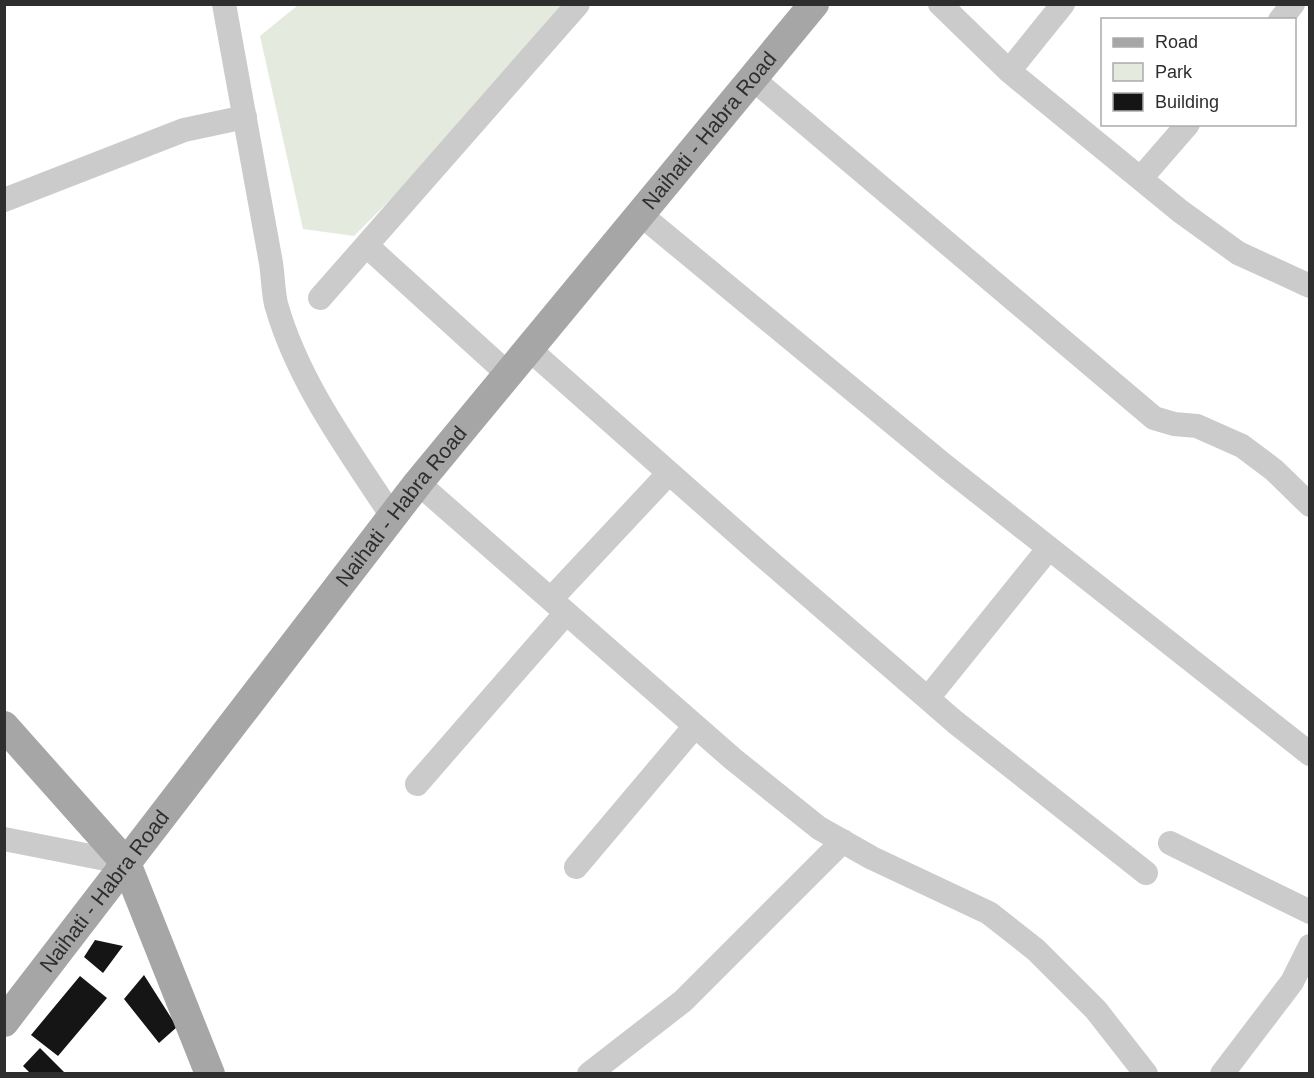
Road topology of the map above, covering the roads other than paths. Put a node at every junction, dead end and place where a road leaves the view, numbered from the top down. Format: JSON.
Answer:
{"nodes":[{"id":1,"x":224,"y":4,"type":"edge"},
{"id":2,"x":578,"y":4,"type":"edge"},
{"id":3,"x":814,"y":4,"type":"edge"},
{"id":4,"x":940,"y":4,"type":"edge"},
{"id":5,"x":1063,"y":4,"type":"edge"},
{"id":6,"x":1293,"y":4,"type":"edge"},
{"id":7,"x":1282,"y":18,"type":"edge"},
{"id":8,"x":1009,"y":70,"type":"junction"},
{"id":9,"x":753,"y":79,"type":"junction"},
{"id":10,"x":245,"y":117,"type":"junction"},
{"id":11,"x":1186,"y":126,"type":"edge"},
{"id":12,"x":1142,"y":178,"type":"junction"},
{"id":13,"x":4,"y":200,"type":"edge"},
{"id":14,"x":640,"y":214,"type":"junction"},
{"id":15,"x":367,"y":246,"type":"junction"},
{"id":16,"x":1310,"y":286,"type":"edge"},
{"id":17,"x":320,"y":298,"type":"dead end"},
{"id":18,"x":529,"y":349,"type":"junction"},
{"id":19,"x":508,"y":374,"type":"junction"},
{"id":20,"x":669,"y":472,"type":"junction"},
{"id":21,"x":418,"y":483,"type":"junction"},
{"id":22,"x":1310,"y":505,"type":"edge"},
{"id":23,"x":392,"y":516,"type":"junction"},
{"id":24,"x":1050,"y":548,"type":"junction"},
{"id":25,"x":559,"y":606,"type":"junction"},
{"id":26,"x":928,"y":698,"type":"junction"},
{"id":27,"x":4,"y":726,"type":"edge"},
{"id":28,"x":695,"y":726,"type":"junction"},
{"id":29,"x":1310,"y":753,"type":"edge"},
{"id":30,"x":417,"y":784,"type":"dead end"},
{"id":31,"x":4,"y":839,"type":"edge"},
{"id":32,"x":843,"y":841,"type":"junction"},
{"id":33,"x":1170,"y":843,"type":"dead end"},
{"id":34,"x":126,"y":863,"type":"junction"},
{"id":35,"x":576,"y":867,"type":"dead end"},
{"id":36,"x":1146,"y":873,"type":"dead end"},
{"id":37,"x":1310,"y":912,"type":"edge"},
{"id":38,"x":1310,"y":946,"type":"edge"},
{"id":39,"x":4,"y":1022,"type":"edge"},
{"id":40,"x":210,"y":1074,"type":"edge"},
{"id":41,"x":589,"y":1074,"type":"edge"},
{"id":42,"x":1146,"y":1074,"type":"edge"},
{"id":43,"x":1222,"y":1074,"type":"edge"}],
"edges":[{"from":1,"to":10,"type":"street"},
{"from":2,"to":15,"type":"street"},
{"from":3,"to":9,"type":"main road","name":"Naihati - Habra Road"},
{"from":4,"to":8,"type":"street"},
{"from":5,"to":8,"type":"street"},
{"from":6,"to":7,"type":"street"},
{"from":8,"to":12,"type":"street"},
{"from":9,"to":14,"type":"main road","name":"Naihati - Habra Road"},
{"from":9,"to":22,"type":"street"},
{"from":10,"to":13,"type":"street"},
{"from":10,"to":23,"type":"street"},
{"from":11,"to":12,"type":"street"},
{"from":12,"to":16,"type":"street"},
{"from":14,"to":18,"type":"main road","name":"Naihati - Habra Road"},
{"from":14,"to":24,"type":"street"},
{"from":15,"to":17,"type":"street"},
{"from":15,"to":19,"type":"street"},
{"from":18,"to":19,"type":"main road","name":"Naihati - Habra Road"},
{"from":18,"to":20,"type":"street"},
{"from":19,"to":21,"type":"main road","name":"Naihati - Habra Road"},
{"from":20,"to":25,"type":"street"},
{"from":20,"to":26,"type":"street"},
{"from":21,"to":23,"type":"main road","name":"Naihati - Habra Road"},
{"from":21,"to":25,"type":"street"},
{"from":23,"to":34,"type":"main road","name":"Naihati - Habra Road"},
{"from":24,"to":26,"type":"street"},
{"from":24,"to":29,"type":"street"},
{"from":25,"to":28,"type":"street"},
{"from":25,"to":30,"type":"street"},
{"from":26,"to":36,"type":"street"},
{"from":27,"to":34,"type":"main road"},
{"from":28,"to":32,"type":"street"},
{"from":28,"to":35,"type":"street"},
{"from":31,"to":34,"type":"street"},
{"from":32,"to":41,"type":"street"},
{"from":32,"to":42,"type":"street"},
{"from":33,"to":37,"type":"street"},
{"from":34,"to":39,"type":"main road","name":"Naihati - Habra Road"},
{"from":34,"to":40,"type":"main road"},
{"from":38,"to":43,"type":"street"}]}
